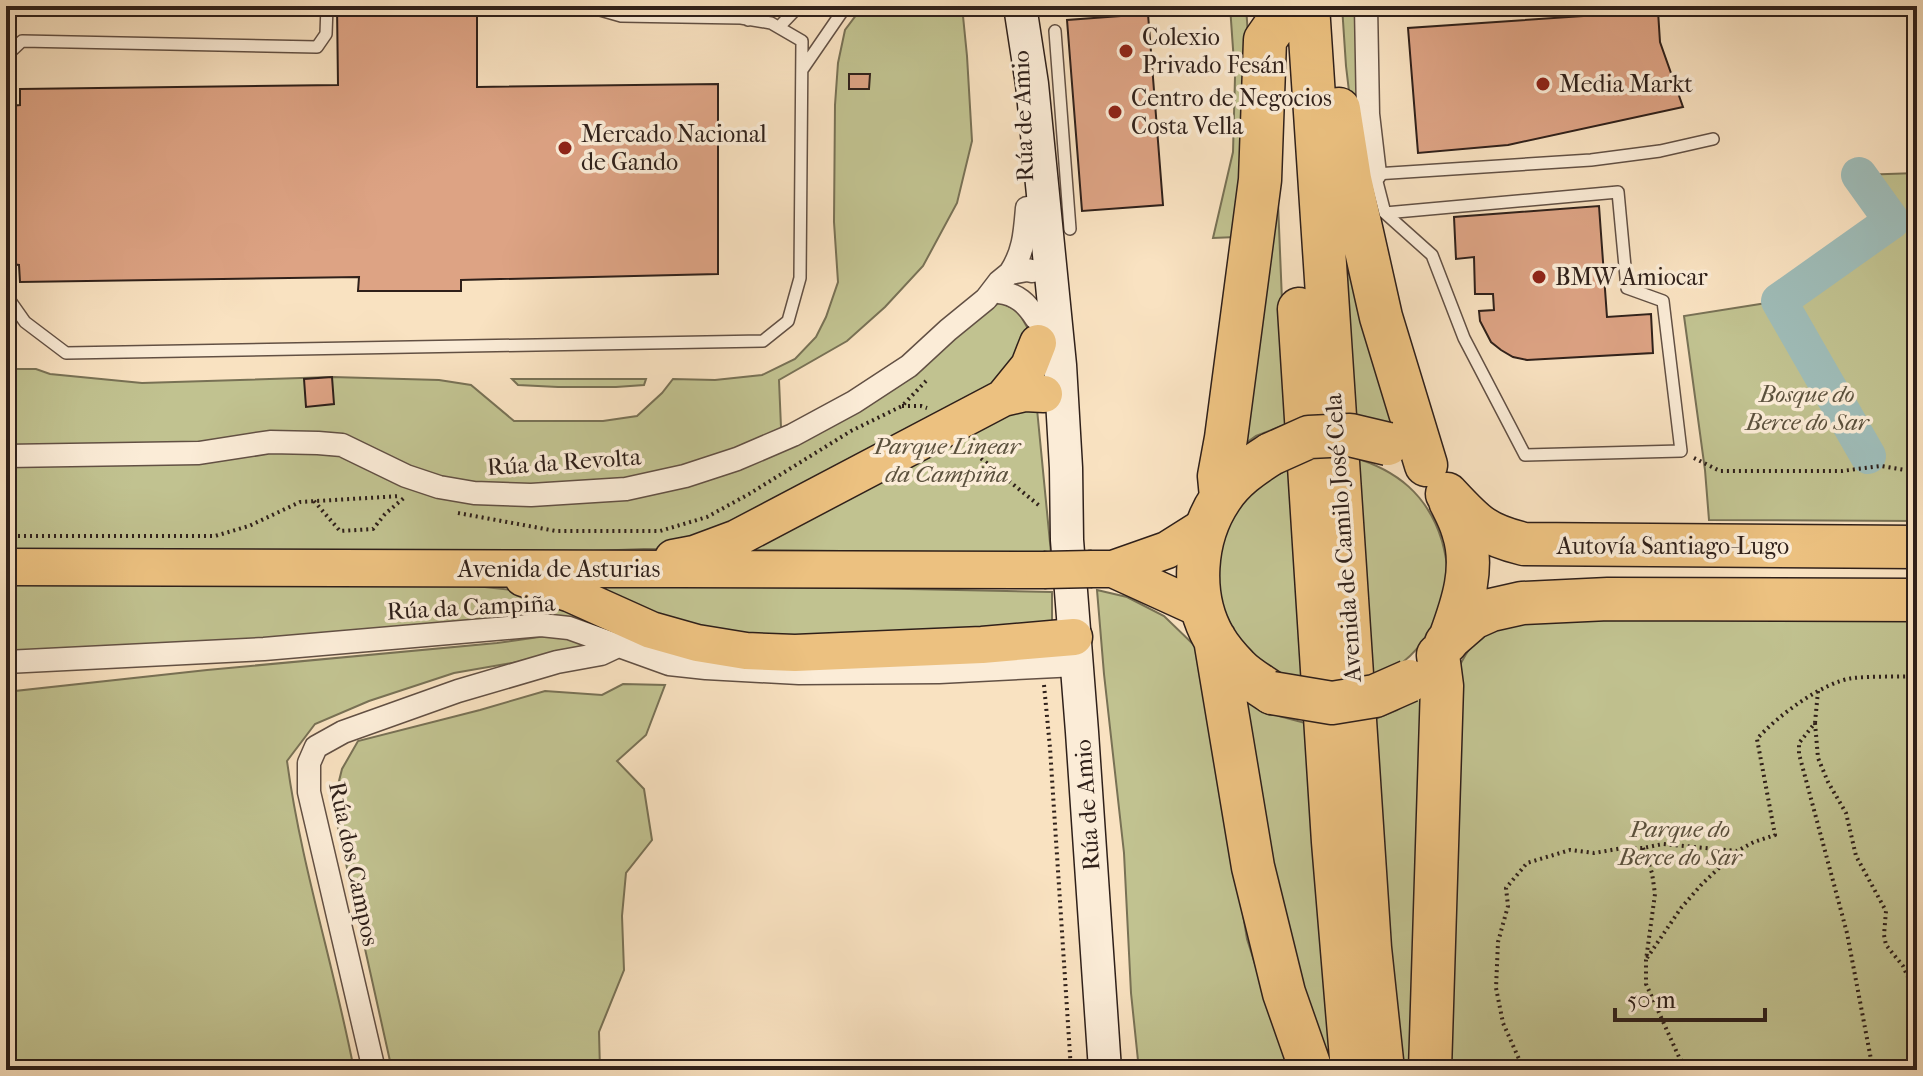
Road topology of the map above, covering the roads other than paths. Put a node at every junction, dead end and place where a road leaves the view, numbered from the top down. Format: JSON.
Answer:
{"nodes":[{"id":1,"x":327,"y":6,"type":"edge"},
{"id":2,"x":586,"y":6,"type":"edge"},
{"id":3,"x":765,"y":6,"type":"edge"},
{"id":4,"x":799,"y":6,"type":"edge"},
{"id":5,"x":846,"y":6,"type":"edge"},
{"id":6,"x":1366,"y":6,"type":"edge"},
{"id":7,"x":1020,"y":15,"type":"edge"},
{"id":8,"x":1294,"y":17,"type":"edge"},
{"id":9,"x":748,"y":20,"type":"junction"},
{"id":10,"x":779,"y":27,"type":"junction"},
{"id":11,"x":1055,"y":31,"type":"dead end"},
{"id":12,"x":6,"y":56,"type":"edge"},
{"id":13,"x":802,"y":70,"type":"junction"},
{"id":14,"x":1713,"y":139,"type":"dead end"},
{"id":15,"x":1375,"y":174,"type":"junction"},
{"id":16,"x":1034,"y":195,"type":"junction"},
{"id":17,"x":1385,"y":213,"type":"junction"},
{"id":18,"x":1070,"y":229,"type":"dead end"},
{"id":19,"x":1007,"y":284,"type":"junction"},
{"id":20,"x":6,"y":295,"type":"edge"},
{"id":21,"x":1044,"y":334,"type":"junction"},
{"id":22,"x":1044,"y":394,"type":"junction"},
{"id":23,"x":1003,"y":398,"type":"junction"},
{"id":24,"x":6,"y":456,"type":"edge"},
{"id":25,"x":1065,"y":459,"type":"junction"},
{"id":26,"x":1437,"y":480,"type":"junction"},
{"id":27,"x":1213,"y":512,"type":"junction"},
{"id":28,"x":1058,"y":527,"type":"junction"},
{"id":29,"x":1917,"y":547,"type":"edge"},
{"id":30,"x":6,"y":567,"type":"edge"},
{"id":31,"x":621,"y":568,"type":"junction"},
{"id":32,"x":495,"y":569,"type":"junction"},
{"id":33,"x":1102,"y":569,"type":"junction"},
{"id":34,"x":1917,"y":600,"type":"edge"},
{"id":35,"x":1209,"y":624,"type":"junction"},
{"id":36,"x":618,"y":646,"type":"junction"},
{"id":37,"x":1070,"y":656,"type":"junction"},
{"id":38,"x":1432,"y":658,"type":"junction"},
{"id":39,"x":6,"y":662,"type":"edge"},
{"id":40,"x":374,"y":1070,"type":"edge"},
{"id":41,"x":1105,"y":1070,"type":"edge"},
{"id":42,"x":1311,"y":1070,"type":"edge"},
{"id":43,"x":1352,"y":1070,"type":"edge"},
{"id":44,"x":1383,"y":1070,"type":"edge"},
{"id":45,"x":1430,"y":1070,"type":"edge"}],
"edges":[{"from":1,"to":12,"type":"lane"},
{"from":2,"to":9,"type":"lane"},
{"from":3,"to":9,"type":"lane"},
{"from":4,"to":10,"type":"lane"},
{"from":5,"to":13,"type":"lane"},
{"from":6,"to":15,"type":"street"},
{"from":7,"to":16,"type":"street","name":"Rúa de Amio"},
{"from":8,"to":26,"type":"highway"},
{"from":8,"to":27,"type":"highway"},
{"from":8,"to":43,"type":"highway","name":"Avenida de Camilo José Cela"},
{"from":8,"to":44,"type":"highway","name":"Avenida de Camilo José Cela"},
{"from":9,"to":10,"type":"lane"},
{"from":10,"to":13,"type":"lane"},
{"from":11,"to":18,"type":"lane"},
{"from":13,"to":20,"type":"lane"},
{"from":14,"to":15,"type":"lane"},
{"from":15,"to":17,"type":"lane"},
{"from":16,"to":19,"type":"street","name":"Rúa de Amio"},
{"from":16,"to":21,"type":"street","name":"Rúa de Amio"},
{"from":17,"to":17,"type":"lane"},
{"from":19,"to":21,"type":"street","name":"Rúa de Amio"},
{"from":19,"to":24,"type":"street","name":"Rúa da Revolta"},
{"from":21,"to":22,"type":"street","name":"Rúa de Amio"},
{"from":21,"to":23,"type":"main road"},
{"from":21,"to":25,"type":"street","name":"Rúa de Amio"},
{"from":22,"to":23,"type":"main road"},
{"from":22,"to":25,"type":"street","name":"Rúa de Amio"},
{"from":22,"to":28,"type":"street","name":"Rúa de Amio"},
{"from":23,"to":31,"type":"main road"},
{"from":25,"to":28,"type":"street","name":"Rúa de Amio"},
{"from":26,"to":27,"type":"highway","bridge":true},
{"from":26,"to":29,"type":"highway","name":"Autovía Santiago-Lugo"},
{"from":26,"to":38,"type":"highway"},
{"from":27,"to":33,"type":"main road"},
{"from":27,"to":35,"type":"highway"},
{"from":28,"to":37,"type":"street","name":"Rúa de Amio"},
{"from":30,"to":32,"type":"main road","name":"Avenida de Asturias"},
{"from":31,"to":32,"type":"main road","name":"Avenida de Asturias"},
{"from":31,"to":33,"type":"main road","name":"Avenida de Asturias","bridge":true},
{"from":32,"to":37,"type":"main road"},
{"from":33,"to":35,"type":"main road"},
{"from":34,"to":38,"type":"highway"},
{"from":35,"to":38,"type":"highway","bridge":true},
{"from":35,"to":42,"type":"highway"},
{"from":36,"to":37,"type":"street","name":"Rúa da Campiña"},
{"from":36,"to":39,"type":"street","name":"Rúa da Campiña"},
{"from":36,"to":40,"type":"street","name":"Rúa dos Campos"},
{"from":37,"to":41,"type":"street","name":"Rúa de Amio"},
{"from":38,"to":45,"type":"highway"}]}
